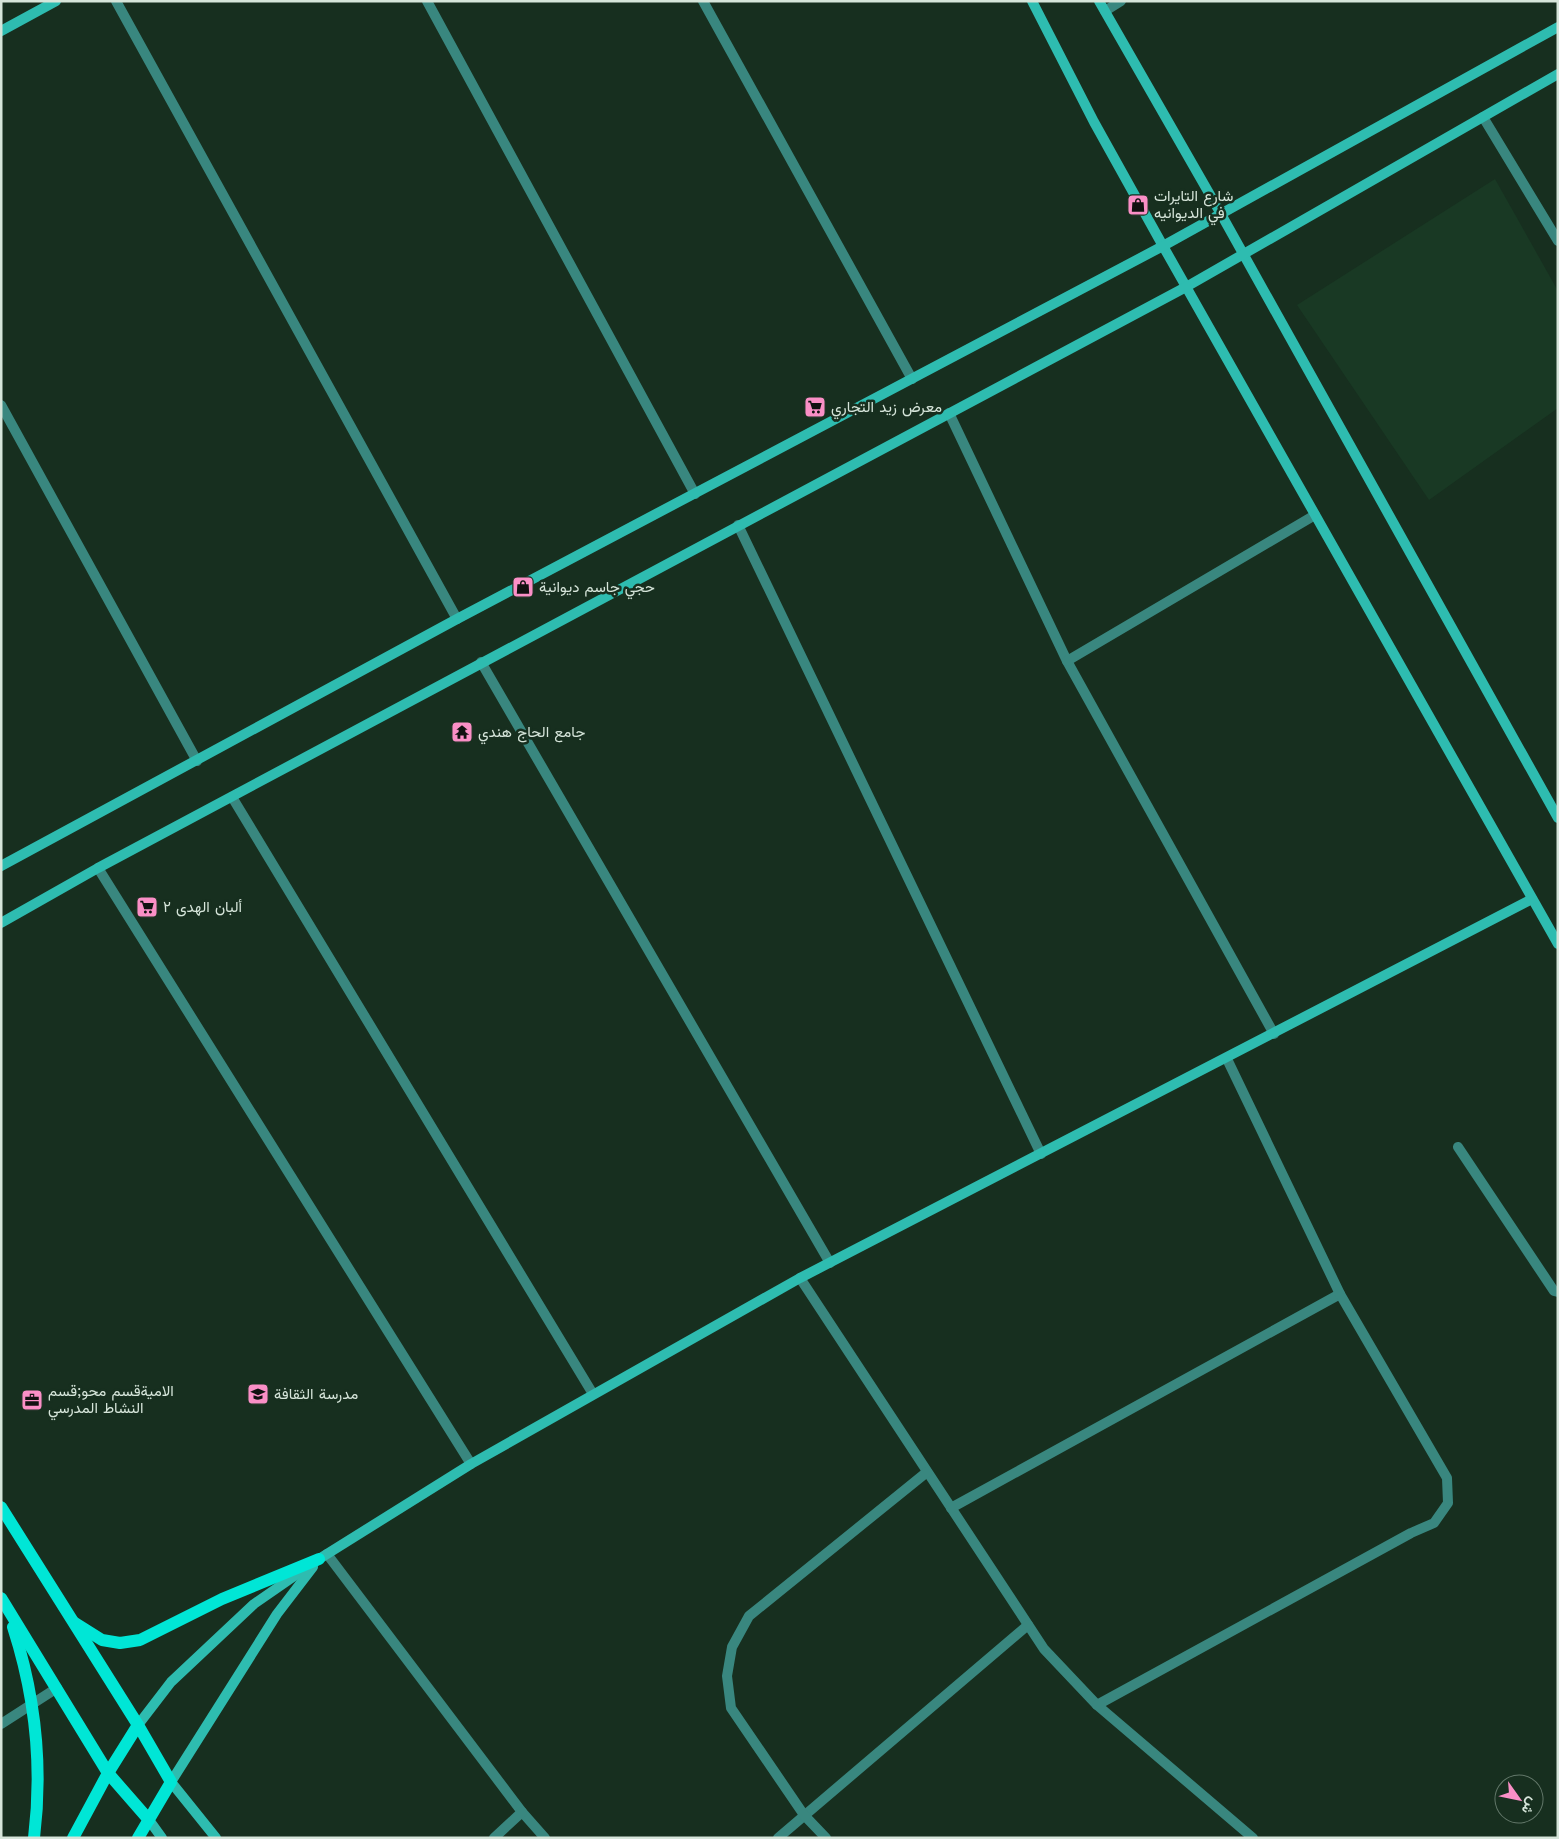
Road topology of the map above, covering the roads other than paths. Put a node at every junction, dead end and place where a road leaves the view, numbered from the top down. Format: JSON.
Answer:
{"nodes":[{"id":1,"x":56,"y":1,"type":"edge"},
{"id":2,"x":116,"y":1,"type":"edge"},
{"id":3,"x":427,"y":1,"type":"edge"},
{"id":4,"x":703,"y":1,"type":"edge"},
{"id":5,"x":1032,"y":1,"type":"edge"},
{"id":6,"x":1099,"y":1,"type":"edge"},
{"id":7,"x":1121,"y":1,"type":"edge"},
{"id":8,"x":1105,"y":11,"type":"junction"},
{"id":9,"x":1558,"y":27,"type":"edge"},
{"id":10,"x":1,"y":31,"type":"edge"},
{"id":11,"x":1558,"y":74,"type":"edge"},
{"id":12,"x":1483,"y":117,"type":"junction"},
{"id":13,"x":1222,"y":214,"type":"junction"},
{"id":14,"x":1558,"y":241,"type":"edge"},
{"id":15,"x":1163,"y":246,"type":"junction"},
{"id":16,"x":1244,"y":255,"type":"junction"},
{"id":17,"x":1186,"y":287,"type":"junction"},
{"id":18,"x":912,"y":379,"type":"junction"},
{"id":19,"x":1,"y":405,"type":"edge"},
{"id":20,"x":949,"y":413,"type":"junction"},
{"id":21,"x":696,"y":494,"type":"junction"},
{"id":22,"x":1315,"y":515,"type":"junction"},
{"id":23,"x":738,"y":525,"type":"junction"},
{"id":24,"x":457,"y":619,"type":"junction"},
{"id":25,"x":482,"y":662,"type":"junction"},
{"id":26,"x":1067,"y":662,"type":"junction"},
{"id":27,"x":197,"y":761,"type":"junction"},
{"id":28,"x":232,"y":797,"type":"junction"},
{"id":29,"x":1558,"y":818,"type":"edge"},
{"id":30,"x":1,"y":866,"type":"edge"},
{"id":31,"x":98,"y":868,"type":"junction"},
{"id":32,"x":1532,"y":899,"type":"junction"},
{"id":33,"x":1,"y":923,"type":"edge"},
{"id":34,"x":1558,"y":944,"type":"edge"},
{"id":35,"x":1274,"y":1034,"type":"junction"},
{"id":36,"x":1227,"y":1059,"type":"junction"},
{"id":37,"x":1458,"y":1147,"type":"dead end"},
{"id":38,"x":1041,"y":1154,"type":"junction"},
{"id":39,"x":830,"y":1263,"type":"junction"},
{"id":40,"x":800,"y":1278,"type":"junction"},
{"id":41,"x":1558,"y":1292,"type":"edge"},
{"id":42,"x":1340,"y":1294,"type":"junction"},
{"id":43,"x":594,"y":1394,"type":"junction"},
{"id":44,"x":471,"y":1464,"type":"junction"},
{"id":45,"x":927,"y":1472,"type":"junction"},
{"id":46,"x":1,"y":1507,"type":"edge"},
{"id":47,"x":951,"y":1508,"type":"junction"},
{"id":48,"x":323,"y":1556,"type":"junction"},
{"id":49,"x":4,"y":1603,"type":"edge"},
{"id":50,"x":69,"y":1618,"type":"junction"},
{"id":51,"x":1028,"y":1625,"type":"junction"},
{"id":52,"x":57,"y":1688,"type":"junction"},
{"id":53,"x":33,"y":1703,"type":"junction"},
{"id":54,"x":1097,"y":1705,"type":"junction"},
{"id":55,"x":1,"y":1724,"type":"edge"},
{"id":56,"x":138,"y":1725,"type":"junction"},
{"id":57,"x":108,"y":1773,"type":"junction"},
{"id":58,"x":171,"y":1782,"type":"junction"},
{"id":59,"x":522,"y":1812,"type":"junction"},
{"id":60,"x":804,"y":1815,"type":"junction"},
{"id":61,"x":149,"y":1820,"type":"junction"},
{"id":62,"x":1244,"y":1830,"type":"junction"},
{"id":63,"x":34,"y":1838,"type":"edge"},
{"id":64,"x":72,"y":1838,"type":"edge"},
{"id":65,"x":138,"y":1838,"type":"edge"},
{"id":66,"x":162,"y":1838,"type":"edge"},
{"id":67,"x":216,"y":1838,"type":"edge"},
{"id":68,"x":494,"y":1838,"type":"edge"},
{"id":69,"x":545,"y":1838,"type":"edge"},
{"id":70,"x":778,"y":1838,"type":"edge"},
{"id":71,"x":826,"y":1838,"type":"edge"},
{"id":72,"x":1235,"y":1838,"type":"edge"},
{"id":73,"x":1252,"y":1838,"type":"edge"}],
"edges":[{"from":1,"to":10,"type":"main road"},
{"from":2,"to":24,"type":"street"},
{"from":3,"to":21,"type":"street"},
{"from":4,"to":18,"type":"street"},
{"from":5,"to":15,"type":"main road"},
{"from":6,"to":8,"type":"main road"},
{"from":7,"to":8,"type":"street"},
{"from":8,"to":13,"type":"main road"},
{"from":9,"to":13,"type":"main road"},
{"from":11,"to":12,"type":"main road"},
{"from":12,"to":14,"type":"street"},
{"from":12,"to":16,"type":"main road"},
{"from":13,"to":15,"type":"main road"},
{"from":13,"to":16,"type":"main road"},
{"from":15,"to":17,"type":"main road"},
{"from":15,"to":18,"type":"main road"},
{"from":16,"to":17,"type":"main road"},
{"from":16,"to":29,"type":"main road"},
{"from":17,"to":20,"type":"main road"},
{"from":17,"to":22,"type":"main road"},
{"from":18,"to":21,"type":"main road"},
{"from":19,"to":27,"type":"street"},
{"from":20,"to":23,"type":"main road"},
{"from":20,"to":26,"type":"street"},
{"from":21,"to":24,"type":"main road"},
{"from":22,"to":26,"type":"street"},
{"from":22,"to":32,"type":"main road"},
{"from":23,"to":25,"type":"main road"},
{"from":23,"to":38,"type":"street"},
{"from":24,"to":27,"type":"main road"},
{"from":25,"to":28,"type":"main road"},
{"from":25,"to":39,"type":"street"},
{"from":26,"to":35,"type":"street"},
{"from":27,"to":30,"type":"main road"},
{"from":28,"to":31,"type":"main road"},
{"from":28,"to":43,"type":"street"},
{"from":31,"to":33,"type":"main road"},
{"from":31,"to":44,"type":"street"},
{"from":32,"to":34,"type":"main road"},
{"from":32,"to":35,"type":"main road"},
{"from":35,"to":36,"type":"main road"},
{"from":36,"to":38,"type":"main road"},
{"from":36,"to":42,"type":"street"},
{"from":37,"to":41,"type":"street"},
{"from":38,"to":39,"type":"main road"},
{"from":39,"to":40,"type":"main road"},
{"from":40,"to":43,"type":"main road"},
{"from":40,"to":45,"type":"street"},
{"from":42,"to":47,"type":"street"},
{"from":42,"to":54,"type":"street"},
{"from":43,"to":44,"type":"main road"},
{"from":44,"to":48,"type":"main road"},
{"from":45,"to":47,"type":"street"},
{"from":45,"to":60,"type":"street"},
{"from":46,"to":50,"type":"main road"},
{"from":47,"to":51,"type":"street"},
{"from":48,"to":50,"type":"main road"},
{"from":48,"to":56,"type":"main road"},
{"from":48,"to":58,"type":"main road"},
{"from":48,"to":59,"type":"street"},
{"from":49,"to":52,"type":"main road"},
{"from":49,"to":53,"type":"main road"},
{"from":50,"to":56,"type":"main road"},
{"from":51,"to":54,"type":"street"},
{"from":51,"to":60,"type":"street"},
{"from":52,"to":53,"type":"street"},
{"from":52,"to":57,"type":"main road"},
{"from":53,"to":55,"type":"street"},
{"from":53,"to":63,"type":"main road"},
{"from":54,"to":62,"type":"street"},
{"from":56,"to":57,"type":"main road"},
{"from":56,"to":58,"type":"main road"},
{"from":57,"to":61,"type":"main road"},
{"from":57,"to":64,"type":"main road"},
{"from":58,"to":61,"type":"main road"},
{"from":58,"to":67,"type":"main road"},
{"from":59,"to":68,"type":"street"},
{"from":59,"to":69,"type":"street"},
{"from":60,"to":70,"type":"street"},
{"from":60,"to":71,"type":"street"},
{"from":61,"to":65,"type":"main road"},
{"from":61,"to":66,"type":"main road"},
{"from":62,"to":72,"type":"street"},
{"from":62,"to":73,"type":"street"}]}
